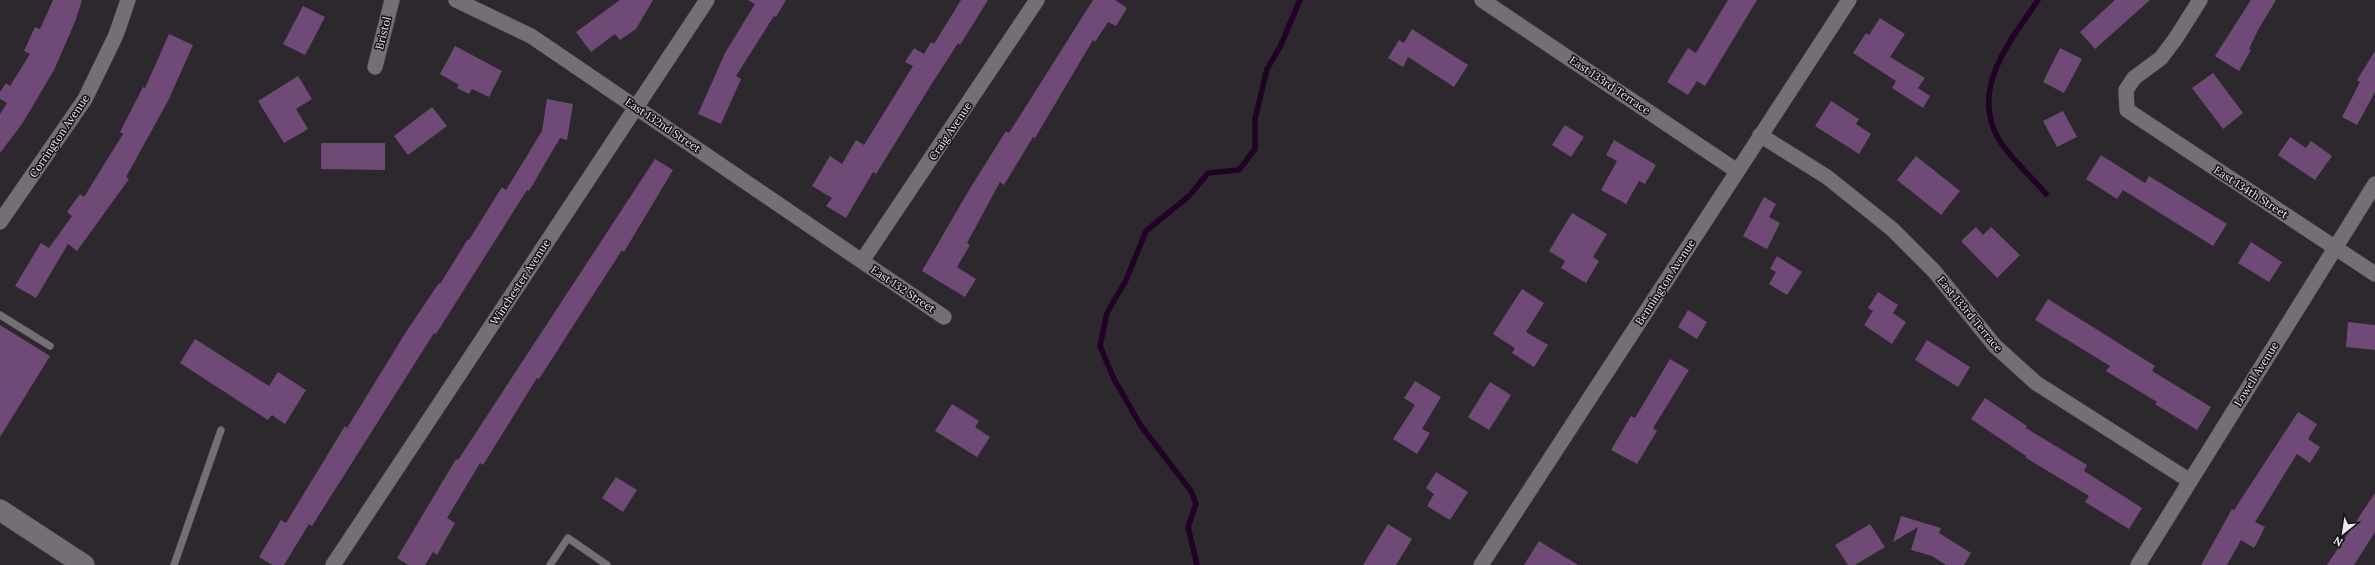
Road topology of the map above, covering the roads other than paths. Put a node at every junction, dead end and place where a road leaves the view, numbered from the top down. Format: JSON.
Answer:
{"nodes":[{"id":1,"x":128,"y":0,"type":"edge"},
{"id":2,"x":392,"y":0,"type":"edge"},
{"id":3,"x":456,"y":0,"type":"edge"},
{"id":4,"x":707,"y":0,"type":"edge"},
{"id":5,"x":1037,"y":0,"type":"edge"},
{"id":6,"x":1482,"y":0,"type":"edge"},
{"id":7,"x":1849,"y":0,"type":"edge"},
{"id":8,"x":2200,"y":0,"type":"edge"},
{"id":9,"x":375,"y":67,"type":"dead end"},
{"id":10,"x":636,"y":107,"type":"junction"},
{"id":11,"x":1760,"y":135,"type":"junction"},
{"id":12,"x":1737,"y":171,"type":"junction"},
{"id":13,"x":2375,"y":184,"type":"edge"},
{"id":14,"x":0,"y":222,"type":"edge"},
{"id":15,"x":2335,"y":248,"type":"junction"},
{"id":16,"x":862,"y":262,"type":"junction"},
{"id":17,"x":2375,"y":274,"type":"edge"},
{"id":18,"x":0,"y":315,"type":"edge"},
{"id":19,"x":944,"y":317,"type":"dead end"},
{"id":20,"x":50,"y":346,"type":"dead end"},
{"id":21,"x":221,"y":430,"type":"dead end"},
{"id":22,"x":2190,"y":481,"type":"junction"},
{"id":23,"x":0,"y":510,"type":"edge"},
{"id":24,"x":84,"y":565,"type":"edge"},
{"id":25,"x":174,"y":565,"type":"edge"},
{"id":26,"x":333,"y":565,"type":"edge"},
{"id":27,"x":550,"y":565,"type":"edge"},
{"id":28,"x":607,"y":565,"type":"edge"},
{"id":29,"x":1481,"y":565,"type":"edge"},
{"id":30,"x":2138,"y":565,"type":"edge"}],
"edges":[{"from":1,"to":14,"type":"street","name":"Corrington Avenue"},
{"from":2,"to":9,"type":"street","name":"Bristol"},
{"from":3,"to":10,"type":"street","name":"East 132nd Street"},
{"from":4,"to":10,"type":"street","name":"Winchester Avenue"},
{"from":5,"to":16,"type":"street","name":"Craig Avenue"},
{"from":6,"to":12,"type":"street","name":"East 133rd Terrace"},
{"from":7,"to":11,"type":"street","name":"Bennington Avenue"},
{"from":8,"to":15,"type":"street","name":"East 134th Street"},
{"from":10,"to":16,"type":"street","name":"East 132nd Street"},
{"from":10,"to":26,"type":"street","name":"Winchester Avenue"},
{"from":11,"to":12,"type":"street","name":"Bennington Avenue"},
{"from":11,"to":22,"type":"street","name":"East 133rd Terrace"},
{"from":12,"to":29,"type":"street","name":"Bennington Avenue"},
{"from":13,"to":15,"type":"street","name":"Lowell Avenue"},
{"from":15,"to":17,"type":"street","name":"East 134th Street"},
{"from":15,"to":22,"type":"street","name":"Lowell Avenue"},
{"from":16,"to":19,"type":"street","name":"East 132 Street"},
{"from":18,"to":20,"type":"lane"},
{"from":21,"to":25,"type":"lane"},
{"from":22,"to":30,"type":"street","name":"Lowell Avenue"},
{"from":23,"to":24,"type":"main road"},
{"from":27,"to":28,"type":"lane"}]}
